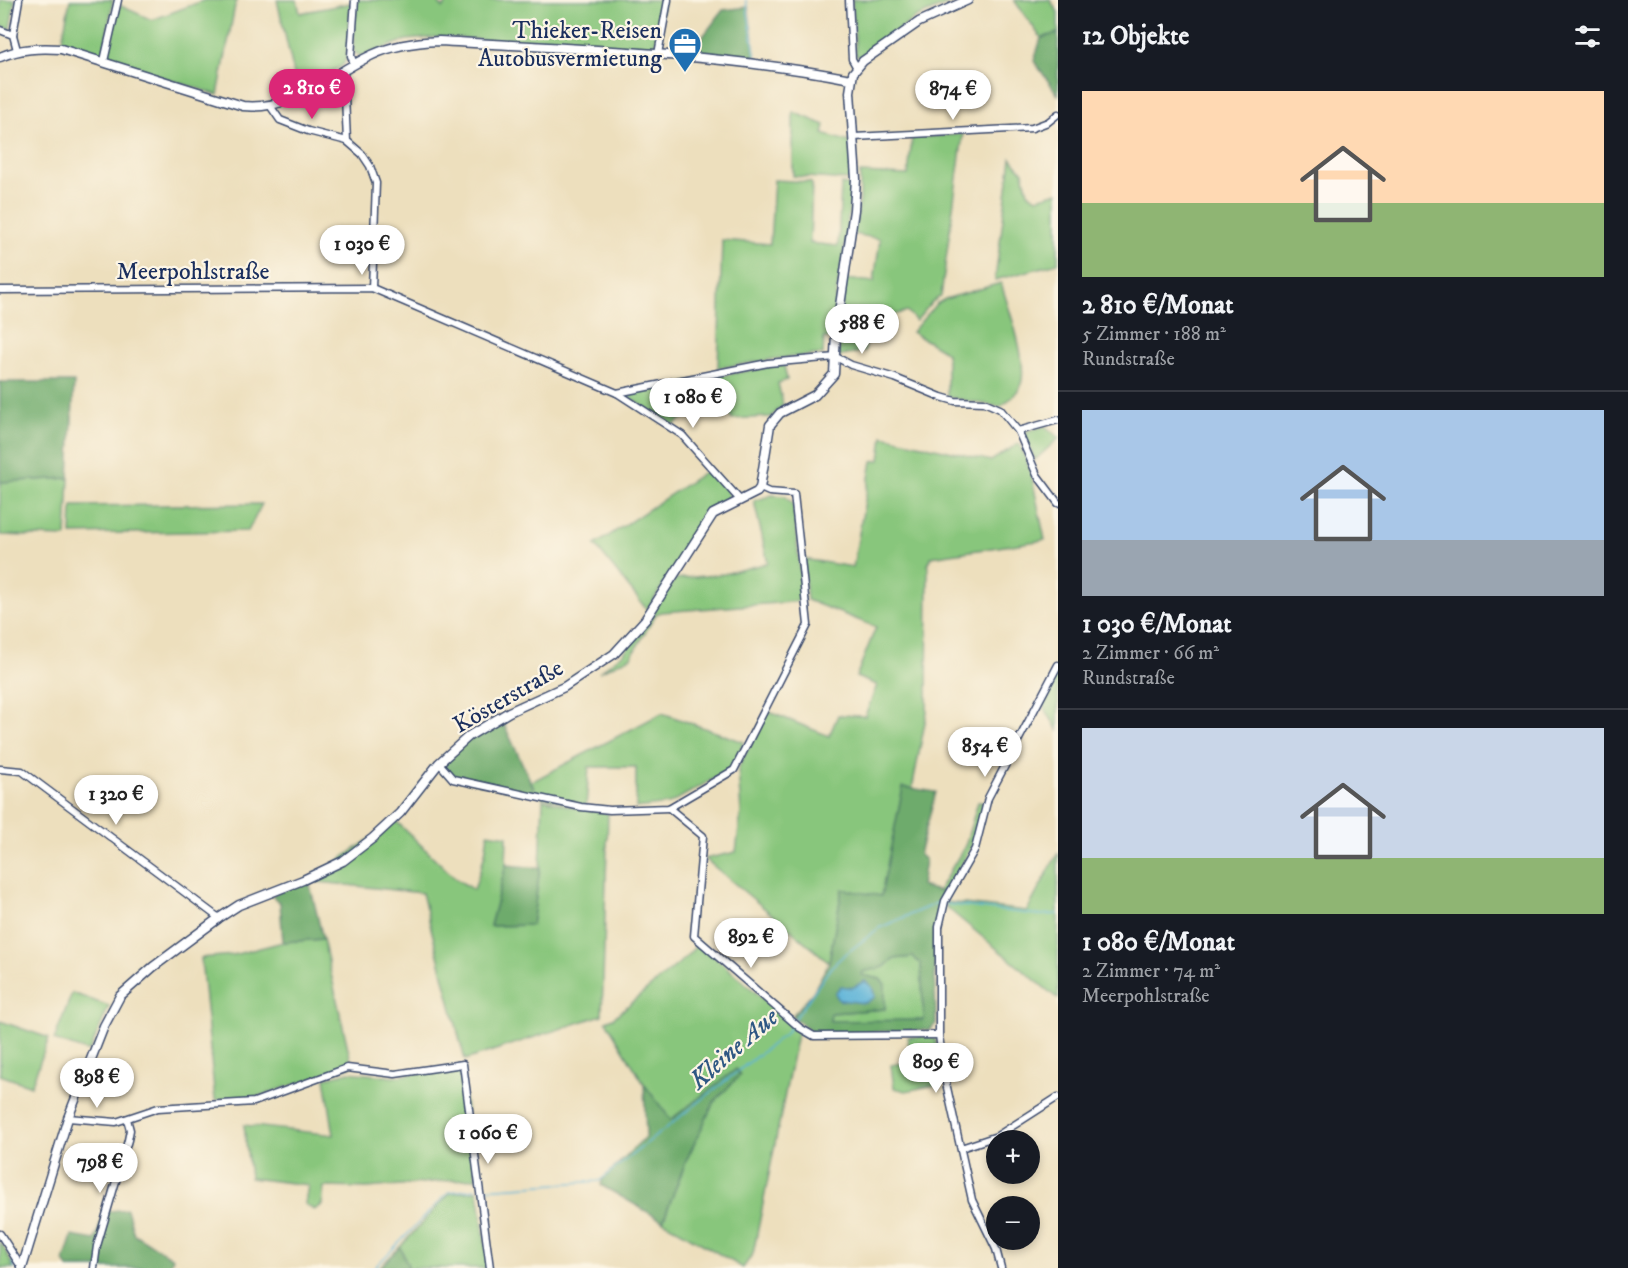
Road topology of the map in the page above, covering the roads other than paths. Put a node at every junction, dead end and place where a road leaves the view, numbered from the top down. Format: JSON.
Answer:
{"nodes":[{"id":1,"x":20,"y":0,"type":"edge"},
{"id":2,"x":118,"y":0,"type":"edge"},
{"id":3,"x":355,"y":0,"type":"edge"},
{"id":4,"x":668,"y":0,"type":"edge"},
{"id":5,"x":849,"y":0,"type":"edge"},
{"id":6,"x":969,"y":0,"type":"edge"},
{"id":7,"x":0,"y":30,"type":"edge"},
{"id":8,"x":13,"y":35,"type":"junction"},
{"id":9,"x":16,"y":50,"type":"junction"},
{"id":10,"x":658,"y":54,"type":"junction"},
{"id":11,"x":0,"y":57,"type":"edge"},
{"id":12,"x":104,"y":62,"type":"junction"},
{"id":13,"x":354,"y":64,"type":"junction"},
{"id":14,"x":857,"y":68,"type":"junction"},
{"id":15,"x":342,"y":71,"type":"junction"},
{"id":16,"x":851,"y":79,"type":"junction"},
{"id":17,"x":271,"y":107,"type":"junction"},
{"id":18,"x":1058,"y":114,"type":"edge"},
{"id":19,"x":854,"y":138,"type":"junction"},
{"id":20,"x":347,"y":141,"type":"junction"},
{"id":21,"x":372,"y":288,"type":"junction"},
{"id":22,"x":0,"y":290,"type":"edge"},
{"id":23,"x":836,"y":357,"type":"junction"},
{"id":24,"x":617,"y":393,"type":"junction"},
{"id":25,"x":1058,"y":420,"type":"edge"},
{"id":26,"x":1018,"y":431,"type":"junction"},
{"id":27,"x":760,"y":488,"type":"junction"},
{"id":28,"x":740,"y":500,"type":"junction"},
{"id":29,"x":1058,"y":503,"type":"edge"},
{"id":30,"x":1058,"y":664,"type":"edge"},
{"id":31,"x":439,"y":763,"type":"junction"},
{"id":32,"x":0,"y":769,"type":"edge"},
{"id":33,"x":669,"y":808,"type":"junction"},
{"id":34,"x":219,"y":918,"type":"junction"},
{"id":35,"x":939,"y":1035,"type":"junction"},
{"id":36,"x":1058,"y":1097,"type":"edge"},
{"id":37,"x":68,"y":1118,"type":"junction"},
{"id":38,"x":127,"y":1119,"type":"junction"},
{"id":39,"x":961,"y":1148,"type":"junction"},
{"id":40,"x":0,"y":1234,"type":"edge"},
{"id":41,"x":22,"y":1268,"type":"edge"},
{"id":42,"x":94,"y":1268,"type":"edge"},
{"id":43,"x":490,"y":1268,"type":"edge"},
{"id":44,"x":1001,"y":1268,"type":"edge"}],
"edges":[{"from":1,"to":8,"type":"street"},
{"from":2,"to":12,"type":"street"},
{"from":3,"to":13,"type":"street"},
{"from":4,"to":10,"type":"street"},
{"from":5,"to":14,"type":"street"},
{"from":6,"to":14,"type":"main road"},
{"from":7,"to":8,"type":"street"},
{"from":8,"to":9,"type":"street"},
{"from":9,"to":11,"type":"main road"},
{"from":9,"to":12,"type":"main road"},
{"from":10,"to":13,"type":"main road"},
{"from":10,"to":16,"type":"main road"},
{"from":12,"to":17,"type":"main road"},
{"from":13,"to":15,"type":"main road"},
{"from":14,"to":16,"type":"main road"},
{"from":15,"to":17,"type":"main road"},
{"from":15,"to":20,"type":"street"},
{"from":16,"to":19,"type":"main road"},
{"from":17,"to":20,"type":"street"},
{"from":18,"to":19,"type":"street"},
{"from":19,"to":23,"type":"main road"},
{"from":20,"to":21,"type":"street"},
{"from":21,"to":22,"type":"street","name":"Meerpohlstraße"},
{"from":21,"to":24,"type":"street","name":"Meerpohlstraße"},
{"from":23,"to":24,"type":"street"},
{"from":23,"to":26,"type":"street"},
{"from":23,"to":27,"type":"main road"},
{"from":24,"to":28,"type":"street","name":"Meerpohlstraße"},
{"from":25,"to":26,"type":"street"},
{"from":26,"to":29,"type":"street"},
{"from":27,"to":28,"type":"main road","name":"Kösterstraße"},
{"from":27,"to":33,"type":"street"},
{"from":28,"to":31,"type":"main road","name":"Kösterstraße"},
{"from":30,"to":35,"type":"street"},
{"from":31,"to":33,"type":"street"},
{"from":31,"to":34,"type":"main road","name":"Kösterstraße"},
{"from":32,"to":34,"type":"street"},
{"from":33,"to":35,"type":"street"},
{"from":34,"to":37,"type":"main road","name":"Kösterstraße"},
{"from":35,"to":39,"type":"street"},
{"from":36,"to":39,"type":"street"},
{"from":37,"to":38,"type":"street"},
{"from":37,"to":41,"type":"main road","name":"Kösterstraße"},
{"from":38,"to":42,"type":"street"},
{"from":38,"to":43,"type":"street"},
{"from":39,"to":44,"type":"street"},
{"from":40,"to":41,"type":"street"}]}
